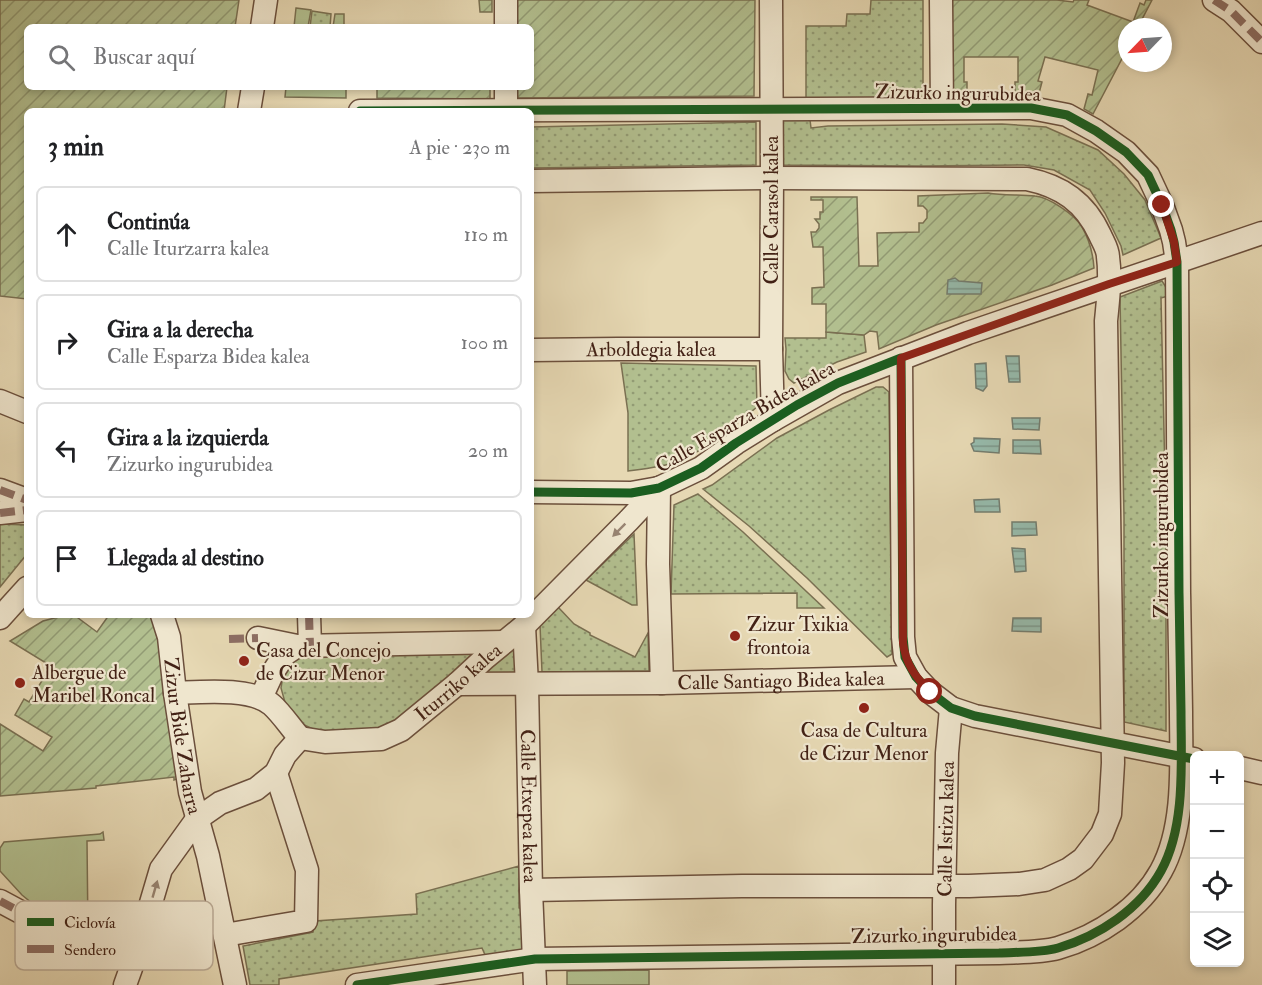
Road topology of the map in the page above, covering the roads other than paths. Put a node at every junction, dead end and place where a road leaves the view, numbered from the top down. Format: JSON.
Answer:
{"nodes":[{"id":1,"x":266,"y":0,"type":"edge"},
{"id":2,"x":506,"y":0,"type":"edge"},
{"id":3,"x":771,"y":0,"type":"edge"},
{"id":4,"x":942,"y":0,"type":"edge"},
{"id":5,"x":1214,"y":0,"type":"edge"},
{"id":6,"x":262,"y":24,"type":"edge"},
{"id":7,"x":506,"y":24,"type":"edge"},
{"id":8,"x":1262,"y":42,"type":"edge"},
{"id":9,"x":252,"y":90,"type":"edge"},
{"id":10,"x":506,"y":98,"type":"edge"},
{"id":11,"x":250,"y":108,"type":"edge"},
{"id":12,"x":394,"y":108,"type":"edge"},
{"id":13,"x":942,"y":108,"type":"junction"},
{"id":14,"x":771,"y":110,"type":"junction"},
{"id":15,"x":772,"y":178,"type":"junction"},
{"id":16,"x":534,"y":181,"type":"edge"},
{"id":17,"x":1262,"y":233,"type":"edge"},
{"id":18,"x":1177,"y":262,"type":"junction"},
{"id":19,"x":1109,"y":284,"type":"junction"},
{"id":20,"x":771,"y":349,"type":"junction"},
{"id":21,"x":534,"y":350,"type":"edge"},
{"id":22,"x":901,"y":358,"type":"junction"},
{"id":23,"x":0,"y":401,"type":"edge"},
{"id":24,"x":24,"y":411,"type":"edge"},
{"id":25,"x":773,"y":420,"type":"junction"},
{"id":26,"x":659,"y":488,"type":"junction"},
{"id":27,"x":0,"y":490,"type":"edge"},
{"id":28,"x":534,"y":492,"type":"edge"},
{"id":29,"x":24,"y":499,"type":"edge"},
{"id":30,"x":24,"y":510,"type":"edge"},
{"id":31,"x":0,"y":513,"type":"edge"},
{"id":32,"x":24,"y":591,"type":"edge"},
{"id":33,"x":534,"y":616,"type":"edge"},
{"id":34,"x":0,"y":618,"type":"edge"},
{"id":35,"x":163,"y":618,"type":"edge"},
{"id":36,"x":308,"y":618,"type":"edge"},
{"id":37,"x":532,"y":618,"type":"edge"},
{"id":38,"x":524,"y":626,"type":"junction"},
{"id":39,"x":258,"y":638,"type":"dead end"},
{"id":40,"x":504,"y":642,"type":"junction"},
{"id":41,"x":303,"y":646,"type":"junction"},
{"id":42,"x":915,"y":677,"type":"junction"},
{"id":43,"x":662,"y":683,"type":"junction"},
{"id":44,"x":458,"y":684,"type":"junction"},
{"id":45,"x":527,"y":685,"type":"junction"},
{"id":46,"x":175,"y":693,"type":"junction"},
{"id":47,"x":261,"y":698,"type":"junction"},
{"id":48,"x":951,"y":708,"type":"junction"},
{"id":49,"x":300,"y":738,"type":"junction"},
{"id":50,"x":1112,"y":743,"type":"junction"},
{"id":51,"x":1188,"y":758,"type":"edge"},
{"id":52,"x":1244,"y":769,"type":"edge"},
{"id":53,"x":276,"y":773,"type":"junction"},
{"id":54,"x":1262,"y":773,"type":"edge"},
{"id":55,"x":198,"y":819,"type":"junction"},
{"id":56,"x":945,"y":885,"type":"junction"},
{"id":57,"x":531,"y":890,"type":"junction"},
{"id":58,"x":0,"y":901,"type":"edge"},
{"id":59,"x":152,"y":901,"type":"edge"},
{"id":60,"x":15,"y":909,"type":"edge"},
{"id":61,"x":225,"y":935,"type":"junction"},
{"id":62,"x":944,"y":953,"type":"junction"},
{"id":63,"x":535,"y":959,"type":"junction"},
{"id":64,"x":129,"y":970,"type":"edge"},
{"id":65,"x":124,"y":985,"type":"edge"},
{"id":66,"x":236,"y":985,"type":"edge"},
{"id":67,"x":357,"y":985,"type":"edge"},
{"id":68,"x":535,"y":985,"type":"edge"},
{"id":69,"x":944,"y":985,"type":"edge"}],
"edges":[{"from":1,"to":6,"type":"street"},
{"from":2,"to":7,"type":"street"},
{"from":3,"to":14,"type":"street","name":"Calle Carasol kalea"},
{"from":4,"to":13,"type":"street"},
{"from":5,"to":8,"type":"street"},
{"from":9,"to":11,"type":"street"},
{"from":10,"to":12,"type":"street","name":"Zizurko ingurubidea"},
{"from":10,"to":14,"type":"street","name":"Zizurko ingurubidea"},
{"from":13,"to":14,"type":"street","name":"Zizurko ingurubidea"},
{"from":13,"to":18,"type":"street","name":"Zizurko ingurubidea"},
{"from":14,"to":15,"type":"street","name":"Calle Carasol kalea"},
{"from":15,"to":16,"type":"street"},
{"from":15,"to":19,"type":"street"},
{"from":15,"to":20,"type":"street","name":"Calle Carasol kalea"},
{"from":17,"to":18,"type":"street","name":"Calle Esparza Bidea kalea"},
{"from":18,"to":19,"type":"street","name":"Calle Esparza Bidea kalea"},
{"from":18,"to":51,"type":"street","name":"Zizurko ingurubidea"},
{"from":19,"to":22,"type":"street","name":"Calle Esparza Bidea kalea"},
{"from":19,"to":50,"type":"street"},
{"from":20,"to":21,"type":"street","name":"Arboldegia kalea"},
{"from":20,"to":25,"type":"street","name":"Calle Carasol kalea"},
{"from":22,"to":25,"type":"street","name":"Calle Esparza Bidea kalea"},
{"from":22,"to":42,"type":"street"},
{"from":23,"to":24,"type":"street"},
{"from":25,"to":26,"type":"street","name":"Calle Esparza Bidea kalea"},
{"from":26,"to":28,"type":"street","name":"Calle Esparza Bidea kalea"},
{"from":26,"to":33,"type":"street","name":"Iturriko kalea","one_way":true},
{"from":26,"to":43,"type":"street"},
{"from":27,"to":29,"type":"street"},
{"from":30,"to":31,"type":"street"},
{"from":32,"to":34,"type":"street"},
{"from":35,"to":46,"type":"street","name":"Zizur Bide Zaharra"},
{"from":36,"to":41,"type":"street"},
{"from":37,"to":38,"type":"street","name":"Iturriko kalea","one_way":true},
{"from":38,"to":40,"type":"street","name":"Iturriko kalea"},
{"from":38,"to":45,"type":"street","name":"Calle Etxepea kalea"},
{"from":39,"to":41,"type":"street"},
{"from":40,"to":41,"type":"street"},
{"from":40,"to":44,"type":"street","name":"Iturriko kalea"},
{"from":41,"to":47,"type":"street"},
{"from":42,"to":43,"type":"street","name":"Calle Santiago Bidea kalea"},
{"from":42,"to":48,"type":"street"},
{"from":43,"to":45,"type":"street","name":"Calle Santiago Bidea kalea"},
{"from":44,"to":45,"type":"street","name":"Calle Santiago Bidea kalea"},
{"from":44,"to":49,"type":"street","name":"Iturriko kalea"},
{"from":45,"to":57,"type":"street","name":"Calle Etxepea kalea"},
{"from":46,"to":47,"type":"street"},
{"from":46,"to":55,"type":"street","name":"Zizur Bide Zaharra"},
{"from":47,"to":49,"type":"street"},
{"from":48,"to":50,"type":"street"},
{"from":48,"to":56,"type":"street","name":"Calle Istizu kalea"},
{"from":49,"to":53,"type":"street"},
{"from":50,"to":51,"type":"street"},
{"from":50,"to":56,"type":"street"},
{"from":51,"to":62,"type":"street","name":"Zizurko ingurubidea"},
{"from":52,"to":54,"type":"street"},
{"from":53,"to":55,"type":"street"},
{"from":53,"to":61,"type":"street"},
{"from":59,"to":55,"type":"street","name":"Zizur Bide Zaharra","one_way":true},
{"from":55,"to":61,"type":"street"},
{"from":56,"to":57,"type":"street"},
{"from":56,"to":62,"type":"street","name":"Calle Istizu kalea"},
{"from":57,"to":63,"type":"street","name":"Calle Etxepea kalea"},
{"from":58,"to":60,"type":"street"},
{"from":61,"to":66,"type":"street"},
{"from":62,"to":63,"type":"street","name":"Zizurko ingurubidea"},
{"from":62,"to":69,"type":"street","name":"Calle Istizu kalea"},
{"from":63,"to":67,"type":"street","name":"Zizurko ingurubidea"},
{"from":63,"to":68,"type":"street","name":"Calle Etxepea kalea"},
{"from":64,"to":65,"type":"street","name":"Zizur Bide Zaharra"}]}
